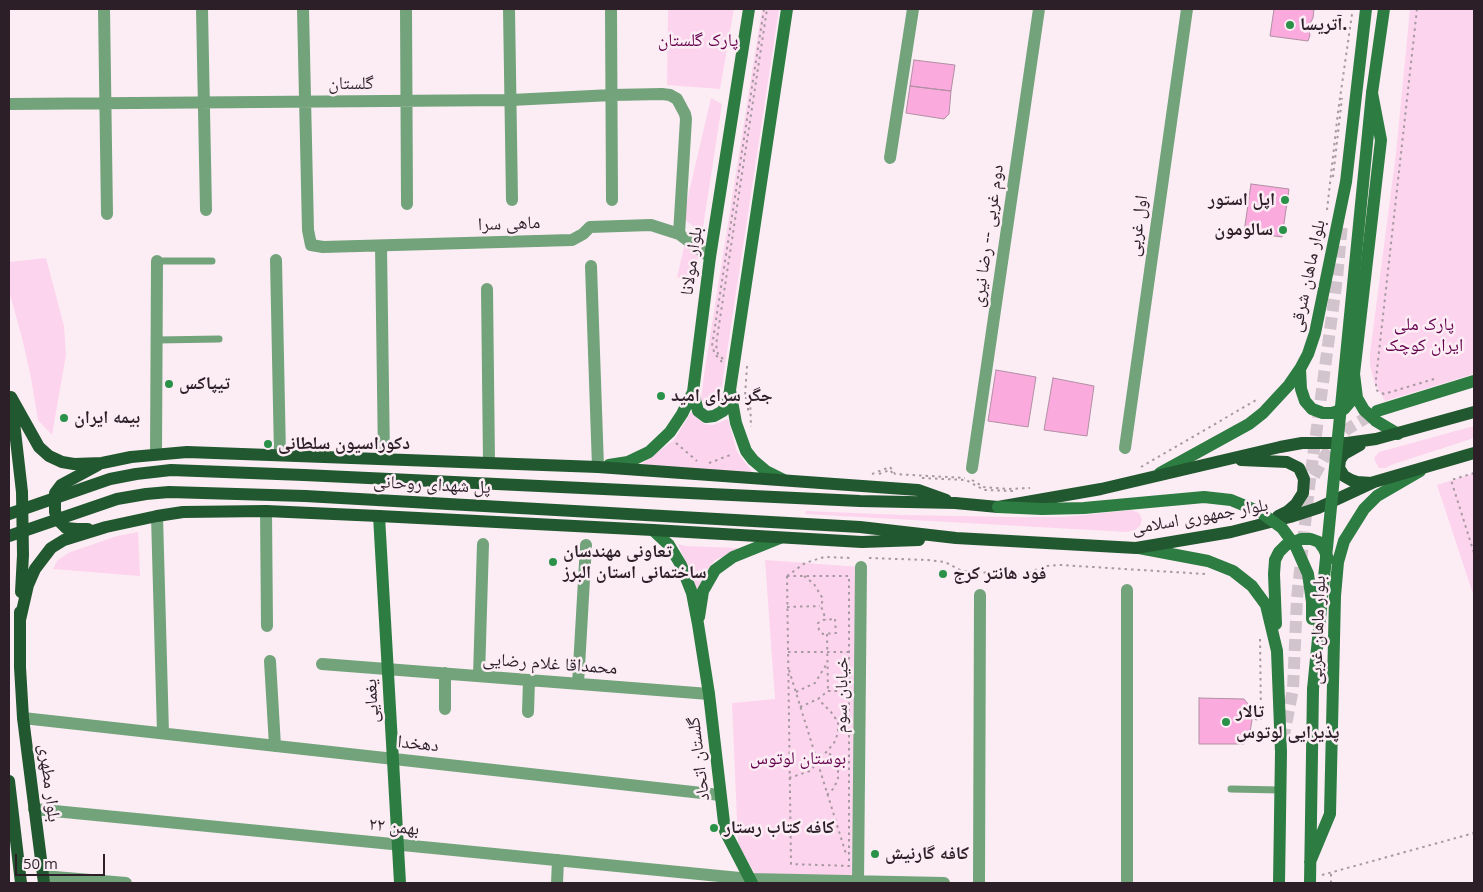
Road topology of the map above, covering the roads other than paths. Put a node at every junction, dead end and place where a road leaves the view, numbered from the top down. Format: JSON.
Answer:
{"nodes":[{"id":1,"x":104,"y":9,"type":"edge"},
{"id":2,"x":202,"y":9,"type":"edge"},
{"id":3,"x":303,"y":9,"type":"edge"},
{"id":4,"x":406,"y":9,"type":"edge"},
{"id":5,"x":509,"y":9,"type":"edge"},
{"id":6,"x":611,"y":9,"type":"edge"},
{"id":7,"x":749,"y":9,"type":"edge"},
{"id":8,"x":787,"y":9,"type":"edge"},
{"id":9,"x":913,"y":9,"type":"edge"},
{"id":10,"x":1039,"y":9,"type":"edge"},
{"id":11,"x":1186,"y":9,"type":"edge"},
{"id":12,"x":1366,"y":9,"type":"edge"},
{"id":13,"x":1384,"y":9,"type":"edge"},
{"id":14,"x":1372,"y":93,"type":"junction"},
{"id":15,"x":612,"y":95,"type":"junction"},
{"id":16,"x":511,"y":100,"type":"junction"},
{"id":17,"x":407,"y":101,"type":"junction"},
{"id":18,"x":204,"y":102,"type":"junction"},
{"id":19,"x":305,"y":102,"type":"junction"},
{"id":20,"x":106,"y":103,"type":"junction"},
{"id":21,"x":9,"y":104,"type":"edge"},
{"id":22,"x":890,"y":158,"type":"dead end"},
{"id":23,"x":512,"y":200,"type":"dead end"},
{"id":24,"x":612,"y":200,"type":"dead end"},
{"id":25,"x":407,"y":204,"type":"dead end"},
{"id":26,"x":206,"y":210,"type":"dead end"},
{"id":27,"x":107,"y":214,"type":"dead end"},
{"id":28,"x":679,"y":234,"type":"junction"},
{"id":29,"x":380,"y":246,"type":"junction"},
{"id":30,"x":710,"y":257,"type":"junction"},
{"id":31,"x":276,"y":260,"type":"dead end"},
{"id":32,"x":157,"y":261,"type":"joint"},
{"id":33,"x":212,"y":261,"type":"dead end"},
{"id":34,"x":591,"y":266,"type":"dead end"},
{"id":35,"x":487,"y":289,"type":"dead end"},
{"id":36,"x":219,"y":339,"type":"dead end"},
{"id":37,"x":157,"y":340,"type":"junction"},
{"id":38,"x":1300,"y":370,"type":"junction"},
{"id":39,"x":1354,"y":374,"type":"junction"},
{"id":40,"x":1474,"y":381,"type":"edge"},
{"id":41,"x":730,"y":390,"type":"junction"},
{"id":42,"x":10,"y":392,"type":"edge"},
{"id":43,"x":693,"y":392,"type":"junction"},
{"id":44,"x":1377,"y":411,"type":"tunnel mouth"},
{"id":45,"x":1474,"y":412,"type":"edge"},
{"id":46,"x":1398,"y":434,"type":"junction"},
{"id":47,"x":1376,"y":439,"type":"junction"},
{"id":48,"x":1125,"y":448,"type":"dead end"},
{"id":49,"x":1474,"y":453,"type":"edge"},
{"id":50,"x":156,"y":454,"type":"junction"},
{"id":51,"x":280,"y":455,"type":"junction"},
{"id":52,"x":384,"y":458,"type":"junction"},
{"id":53,"x":1226,"y":459,"type":"junction"},
{"id":54,"x":102,"y":463,"type":"junction"},
{"id":55,"x":490,"y":463,"type":"junction"},
{"id":56,"x":1428,"y":466,"type":"junction"},
{"id":57,"x":598,"y":467,"type":"junction"},
{"id":58,"x":972,"y":468,"type":"dead end"},
{"id":59,"x":1157,"y":475,"type":"junction"},
{"id":60,"x":787,"y":481,"type":"junction"},
{"id":61,"x":1374,"y":482,"type":"junction"},
{"id":62,"x":955,"y":503,"type":"junction"},
{"id":63,"x":998,"y":507,"type":"junction"},
{"id":64,"x":266,"y":511,"type":"junction"},
{"id":65,"x":9,"y":514,"type":"edge"},
{"id":66,"x":156,"y":516,"type":"junction"},
{"id":67,"x":379,"y":516,"type":"junction"},
{"id":68,"x":106,"y":527,"type":"junction"},
{"id":69,"x":860,"y":527,"type":"joint"},
{"id":70,"x":653,"y":530,"type":"junction"},
{"id":71,"x":1231,"y":532,"type":"junction"},
{"id":72,"x":9,"y":536,"type":"edge"},
{"id":73,"x":780,"y":538,"type":"junction"},
{"id":74,"x":956,"y":538,"type":"junction"},
{"id":75,"x":483,"y":544,"type":"dead end"},
{"id":76,"x":586,"y":545,"type":"dead end"},
{"id":77,"x":1136,"y":548,"type":"junction"},
{"id":78,"x":861,"y":563,"type":"road end"},
{"id":79,"x":1127,"y":590,"type":"dead end"},
{"id":80,"x":980,"y":595,"type":"dead end"},
{"id":81,"x":1335,"y":596,"type":"junction"},
{"id":82,"x":20,"y":620,"type":"junction"},
{"id":83,"x":698,"y":624,"type":"junction"},
{"id":84,"x":267,"y":626,"type":"dead end"},
{"id":85,"x":1277,"y":651,"type":"junction"},
{"id":86,"x":270,"y":661,"type":"dead end"},
{"id":87,"x":322,"y":664,"type":"dead end"},
{"id":88,"x":388,"y":670,"type":"junction"},
{"id":89,"x":445,"y":673,"type":"junction"},
{"id":90,"x":479,"y":676,"type":"junction"},
{"id":91,"x":529,"y":680,"type":"junction"},
{"id":92,"x":578,"y":684,"type":"junction"},
{"id":93,"x":1312,"y":689,"type":"junction"},
{"id":94,"x":708,"y":694,"type":"junction"},
{"id":95,"x":445,"y":709,"type":"dead end"},
{"id":96,"x":528,"y":712,"type":"dead end"},
{"id":97,"x":23,"y":718,"type":"junction"},
{"id":98,"x":163,"y":733,"type":"junction"},
{"id":99,"x":275,"y":746,"type":"junction"},
{"id":100,"x":393,"y":759,"type":"junction"},
{"id":101,"x":9,"y":781,"type":"edge"},
{"id":102,"x":1230,"y":789,"type":"dead end"},
{"id":103,"x":1280,"y":790,"type":"junction"},
{"id":104,"x":720,"y":795,"type":"junction"},
{"id":105,"x":34,"y":809,"type":"junction"},
{"id":106,"x":397,"y":845,"type":"junction"},
{"id":107,"x":558,"y":860,"type":"junction"},
{"id":108,"x":1310,"y":862,"type":"junction"},
{"id":109,"x":706,"y":879,"type":"edge"},
{"id":110,"x":43,"y":880,"type":"edge"},
{"id":111,"x":1310,"y":880,"type":"edge"},
{"id":112,"x":751,"y":881,"type":"edge"},
{"id":113,"x":858,"y":882,"type":"edge"},
{"id":114,"x":21,"y":883,"type":"edge"},
{"id":115,"x":126,"y":883,"type":"edge"},
{"id":116,"x":400,"y":883,"type":"edge"},
{"id":117,"x":556,"y":883,"type":"edge"},
{"id":118,"x":944,"y":883,"type":"edge"},
{"id":119,"x":979,"y":883,"type":"edge"},
{"id":120,"x":1127,"y":883,"type":"edge"},
{"id":121,"x":1279,"y":883,"type":"edge"}],
"edges":[{"from":1,"to":20,"type":"street"},
{"from":2,"to":18,"type":"street"},
{"from":3,"to":19,"type":"street"},
{"from":4,"to":17,"type":"street"},
{"from":5,"to":16,"type":"street"},
{"from":6,"to":15,"type":"street"},
{"from":7,"to":30,"type":"main road","name":"بلوار مولانا"},
{"from":8,"to":41,"type":"main road"},
{"from":9,"to":22,"type":"street"},
{"from":10,"to":58,"type":"street","name":"دوم غربی -- رضا نیری"},
{"from":11,"to":48,"type":"street","name":"اول غربی"},
{"from":12,"to":38,"type":"main road","name":"بلوار ماهان شرقی"},
{"from":13,"to":14,"type":"main road"},
{"from":14,"to":39,"type":"main road"},
{"from":14,"to":93,"type":"main road","bridge":true},
{"from":15,"to":16,"type":"street","name":"گلستان"},
{"from":15,"to":24,"type":"street"},
{"from":15,"to":28,"type":"street","name":"گلستان"},
{"from":16,"to":17,"type":"street","name":"گلستان"},
{"from":16,"to":23,"type":"street"},
{"from":17,"to":19,"type":"street","name":"گلستان"},
{"from":17,"to":25,"type":"street"},
{"from":18,"to":19,"type":"street","name":"گلستان"},
{"from":18,"to":20,"type":"street","name":"گلستان"},
{"from":18,"to":26,"type":"street"},
{"from":19,"to":29,"type":"street","name":"ماهی سرا"},
{"from":20,"to":21,"type":"street","name":"گلستان"},
{"from":20,"to":27,"type":"street"},
{"from":28,"to":29,"type":"street","name":"ماهی سرا"},
{"from":28,"to":30,"type":"street","name":"ماهی سرا"},
{"from":29,"to":52,"type":"street"},
{"from":30,"to":43,"type":"main road","name":"بلوار مولانا"},
{"from":31,"to":51,"type":"street"},
{"from":32,"to":33,"type":"lane"},
{"from":32,"to":37,"type":"street"},
{"from":34,"to":57,"type":"street"},
{"from":35,"to":55,"type":"street"},
{"from":36,"to":37,"type":"lane"},
{"from":37,"to":50,"type":"street"},
{"from":38,"to":39,"type":"main road"},
{"from":38,"to":59,"type":"main road","name":"بلوار ماهان شرقی"},
{"from":39,"to":46,"type":"main road"},
{"from":40,"to":44,"type":"main road"},
{"from":41,"to":43,"type":"main road"},
{"from":41,"to":60,"type":"main road"},
{"from":42,"to":54,"type":"main road"},
{"from":42,"to":82,"type":"main road","name":"بلوار مطهری"},
{"from":43,"to":57,"type":"main road","name":"بلوار مولانا"},
{"from":45,"to":46,"type":"main road"},
{"from":46,"to":47,"type":"main road"},
{"from":47,"to":53,"type":"main road"},
{"from":47,"to":61,"type":"main road"},
{"from":49,"to":56,"type":"main road","name":"بلوار جمهوری اسلامی"},
{"from":50,"to":51,"type":"main road"},
{"from":50,"to":54,"type":"main road"},
{"from":51,"to":52,"type":"main road"},
{"from":52,"to":55,"type":"main road"},
{"from":53,"to":59,"type":"main road"},
{"from":53,"to":71,"type":"main road"},
{"from":54,"to":68,"type":"main road"},
{"from":55,"to":57,"type":"main road"},
{"from":56,"to":61,"type":"main road","name":"بلوار جمهوری اسلامی"},
{"from":56,"to":81,"type":"main road","name":"بلوار ماهان غربی"},
{"from":57,"to":60,"type":"main road"},
{"from":59,"to":63,"type":"main road"},
{"from":60,"to":62,"type":"main road"},
{"from":61,"to":71,"type":"main road","name":"بلوار جمهوری اسلامی"},
{"from":62,"to":63,"type":"main road"},
{"from":62,"to":65,"type":"main road","name":"پل شهدای روحانی","bridge":true},
{"from":63,"to":93,"type":"main road","bridge":true},
{"from":64,"to":66,"type":"main road"},
{"from":64,"to":67,"type":"main road"},
{"from":64,"to":84,"type":"street"},
{"from":66,"to":68,"type":"main road"},
{"from":66,"to":98,"type":"street"},
{"from":67,"to":70,"type":"main road"},
{"from":67,"to":88,"type":"main road","name":"یغمایی"},
{"from":68,"to":82,"type":"main road"},
{"from":69,"to":72,"type":"main road","name":"پل شهدای روحانی","bridge":true},
{"from":69,"to":74,"type":"main road","name":"بلوار جمهوری اسلامی"},
{"from":70,"to":73,"type":"main road"},
{"from":70,"to":83,"type":"main road"},
{"from":71,"to":77,"type":"main road","name":"بلوار جمهوری اسلامی"},
{"from":73,"to":74,"type":"main road"},
{"from":73,"to":83,"type":"main road"},
{"from":74,"to":77,"type":"main road","name":"بلوار جمهوری اسلامی"},
{"from":75,"to":90,"type":"street"},
{"from":76,"to":92,"type":"street"},
{"from":77,"to":85,"type":"main road"},
{"from":78,"to":113,"type":"street","name":"خیابان سوم"},
{"from":79,"to":120,"type":"street"},
{"from":80,"to":119,"type":"street"},
{"from":81,"to":85,"type":"main road"},
{"from":81,"to":108,"type":"main road","name":"بلوار ماهان غربی"},
{"from":82,"to":97,"type":"main road","name":"بلوار مطهری"},
{"from":83,"to":94,"type":"main road","name":"گلستان اتحاد"},
{"from":85,"to":103,"type":"main road"},
{"from":86,"to":99,"type":"street"},
{"from":87,"to":88,"type":"street","name":"محمداقا غلام رضایی"},
{"from":88,"to":89,"type":"street","name":"محمداقا غلام رضایی"},
{"from":88,"to":100,"type":"main road","name":"یغمایی"},
{"from":89,"to":90,"type":"street","name":"محمداقا غلام رضایی"},
{"from":89,"to":95,"type":"street"},
{"from":90,"to":91,"type":"street","name":"محمداقا غلام رضایی"},
{"from":91,"to":92,"type":"street","name":"محمداقا غلام رضایی"},
{"from":91,"to":96,"type":"street"},
{"from":92,"to":94,"type":"street","name":"محمداقا غلام رضایی"},
{"from":93,"to":108,"type":"main road","name":"بلوار ماهان غربی"},
{"from":94,"to":104,"type":"main road","name":"گلستان اتحاد"},
{"from":97,"to":98,"type":"street","name":"دهخدا"},
{"from":97,"to":105,"type":"main road","name":"بلوار مطهری"},
{"from":98,"to":99,"type":"street","name":"دهخدا"},
{"from":99,"to":100,"type":"street","name":"دهخدا"},
{"from":100,"to":104,"type":"street","name":"دهخدا"},
{"from":100,"to":106,"type":"main road","name":"یغمایی"},
{"from":101,"to":114,"type":"main road"},
{"from":102,"to":103,"type":"lane"},
{"from":103,"to":121,"type":"main road"},
{"from":104,"to":112,"type":"main road","name":"گلستان اتحاد"},
{"from":105,"to":106,"type":"street","name":"۲۲ بهمن"},
{"from":105,"to":110,"type":"main road","name":"بلوار مطهری"},
{"from":106,"to":107,"type":"street","name":"۲۲ بهمن"},
{"from":106,"to":116,"type":"main road","name":"یغمایی"},
{"from":107,"to":109,"type":"street","name":"۲۲ بهمن"},
{"from":107,"to":117,"type":"street"},
{"from":108,"to":111,"type":"main road","name":"بلوار ماهان غربی"},
{"from":109,"to":112,"type":"street","name":"۲۲ بهمن"},
{"from":110,"to":115,"type":"street"},
{"from":112,"to":113,"type":"street","name":"۲۲ بهمن"},
{"from":113,"to":118,"type":"street","name":"۲۲ بهمن"}]}
